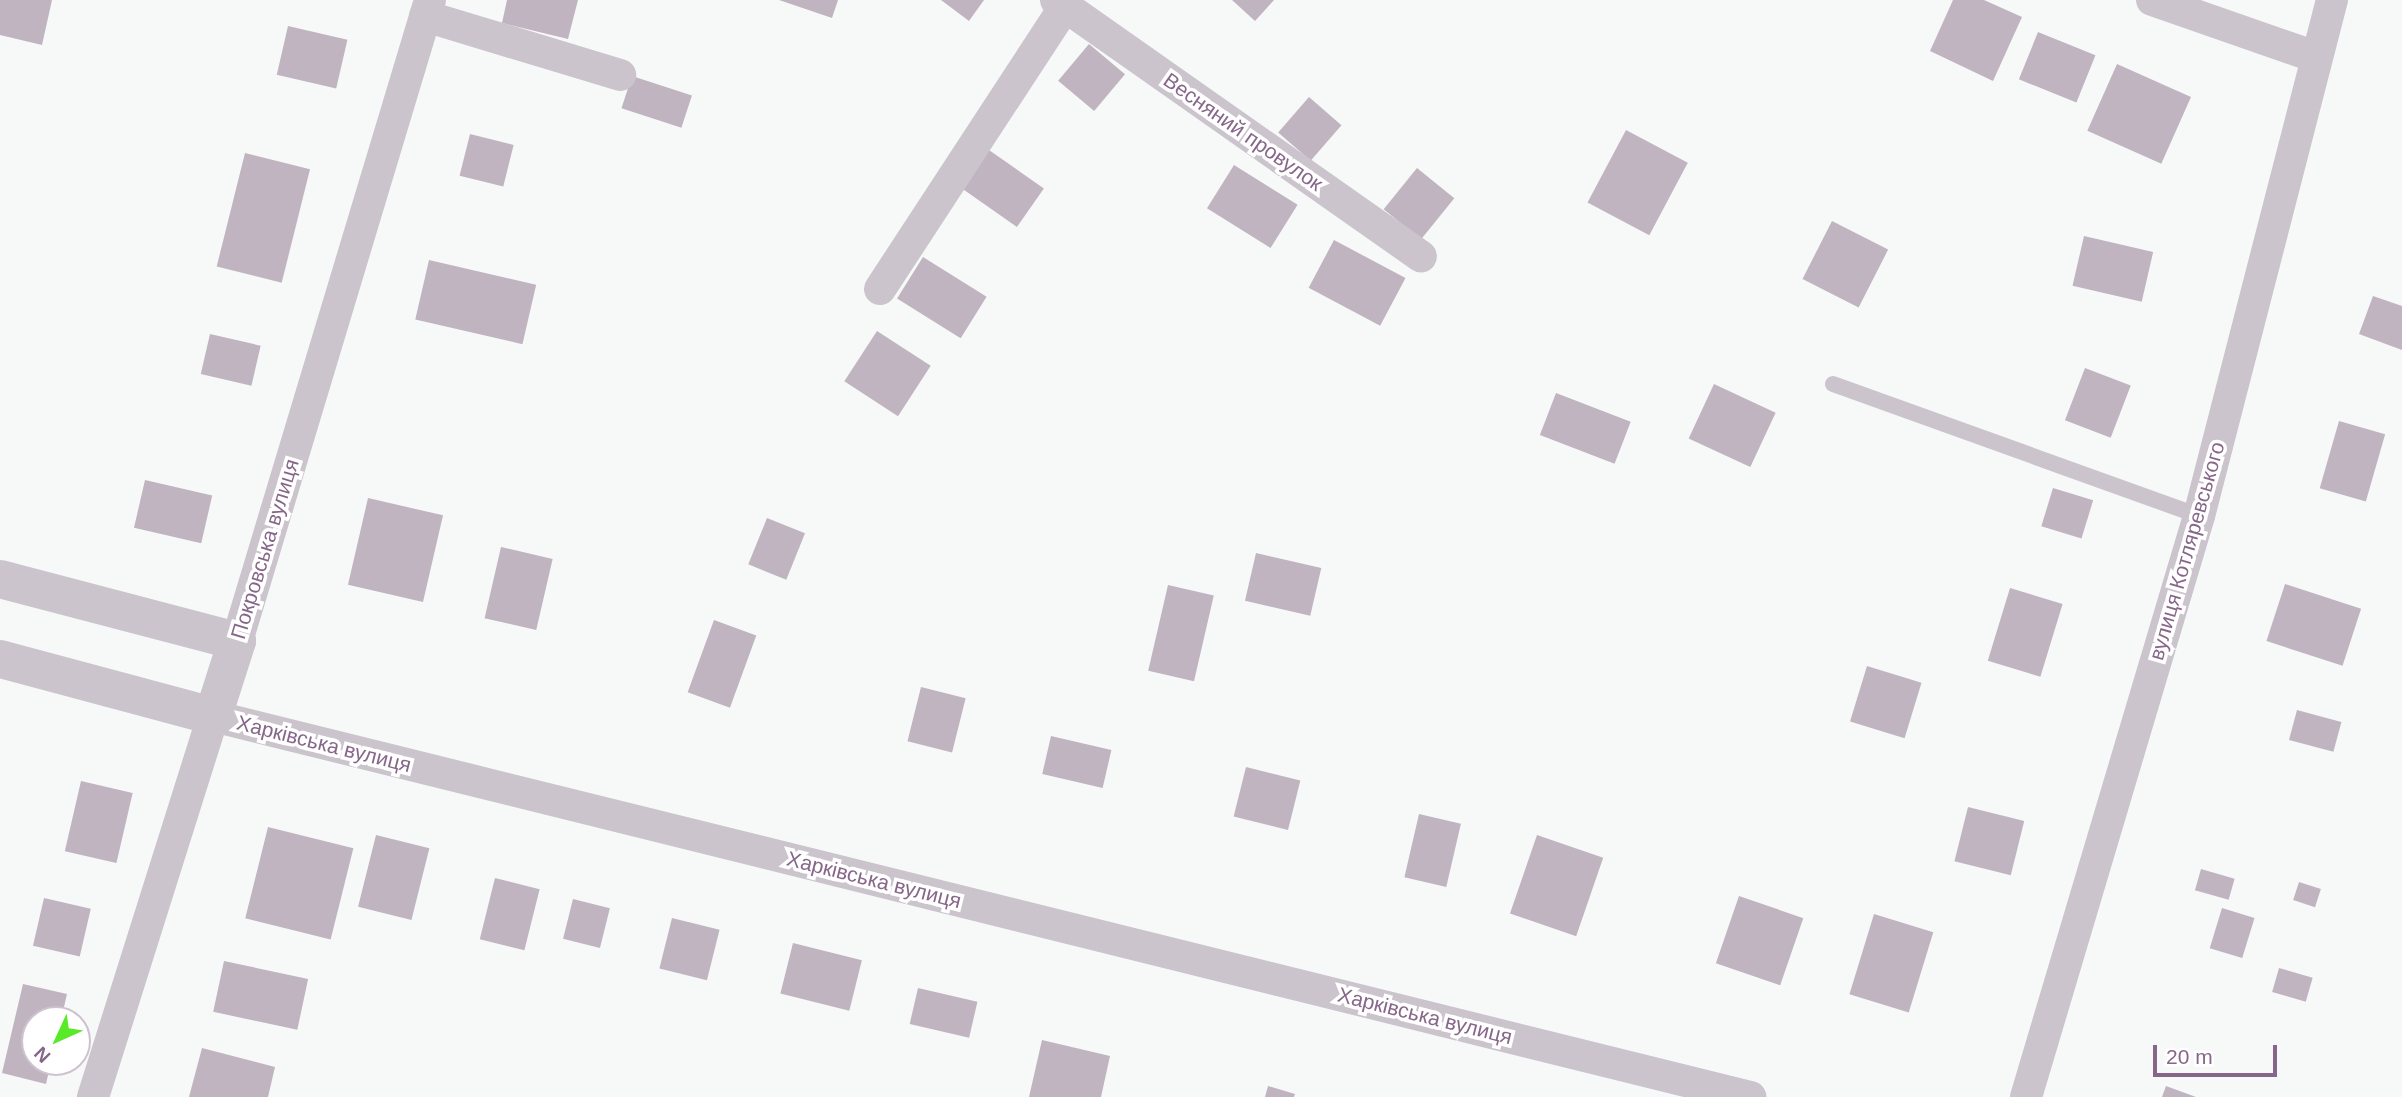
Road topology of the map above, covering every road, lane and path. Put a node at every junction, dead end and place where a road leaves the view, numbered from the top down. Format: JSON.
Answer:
{"nodes":[{"id":1,"x":2152,"y":0,"type":"edge"},
{"id":2,"x":2332,"y":0,"type":"edge"},
{"id":3,"x":1060,"y":3,"type":"edge"},
{"id":4,"x":427,"y":8,"type":"edge"},
{"id":5,"x":2316,"y":57,"type":"junction"},
{"id":6,"x":620,"y":75,"type":"dead end"},
{"id":7,"x":1420,"y":257,"type":"dead end"},
{"id":8,"x":880,"y":289,"type":"dead end"},
{"id":9,"x":1833,"y":384,"type":"dead end"},
{"id":10,"x":2199,"y":516,"type":"junction"},
{"id":11,"x":0,"y":579,"type":"edge"},
{"id":12,"x":237,"y":640,"type":"junction"},
{"id":13,"x":0,"y":659,"type":"edge"},
{"id":14,"x":213,"y":716,"type":"junction"},
{"id":15,"x":93,"y":1097,"type":"edge"},
{"id":16,"x":1750,"y":1097,"type":"edge"},
{"id":17,"x":2026,"y":1097,"type":"edge"}],
"edges":[{"from":1,"to":5,"type":"street"},
{"from":2,"to":5,"type":"street","name":"вулиця Котляревського"},
{"from":3,"to":7,"type":"street","name":"Весняний провулок"},
{"from":3,"to":8,"type":"street","name":"Весняний провулок"},
{"from":4,"to":6,"type":"street"},
{"from":4,"to":12,"type":"street","name":"Покровська вулиця"},
{"from":5,"to":10,"type":"street","name":"вулиця Котляревського"},
{"from":9,"to":10,"type":"lane"},
{"from":10,"to":17,"type":"street","name":"вулиця Котляревського"},
{"from":11,"to":12,"type":"street"},
{"from":12,"to":14,"type":"street","name":"Покровська вулиця"},
{"from":13,"to":14,"type":"street","name":"Харківська вулиця"},
{"from":14,"to":15,"type":"street","name":"Покровська вулиця"},
{"from":14,"to":16,"type":"street","name":"Харківська вулиця"}]}
